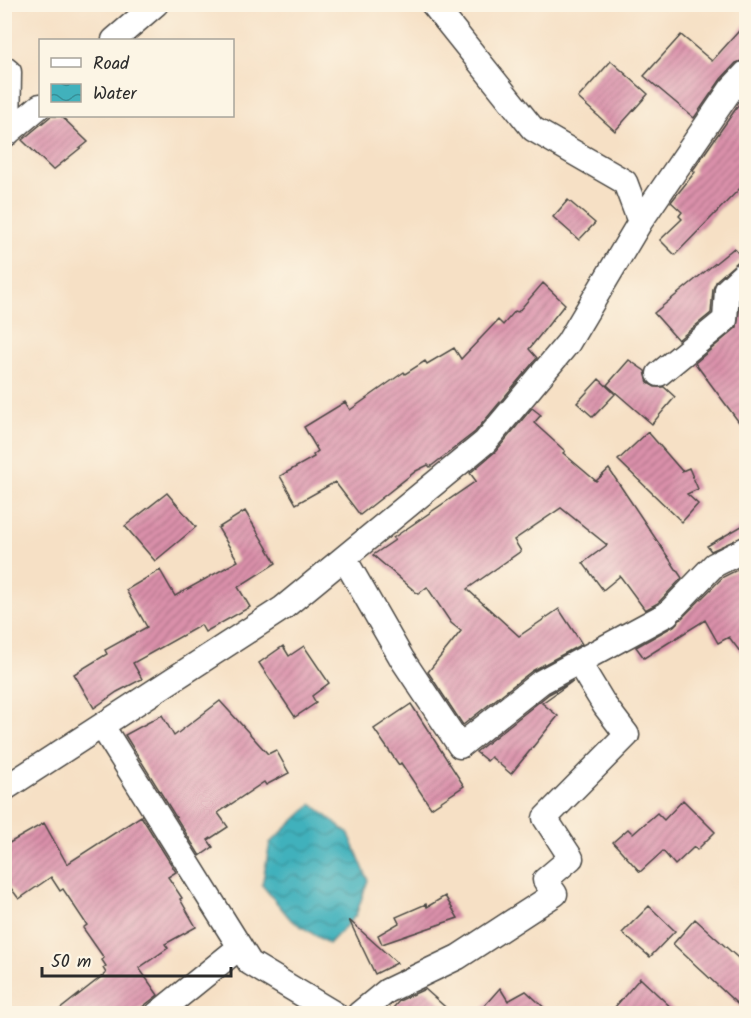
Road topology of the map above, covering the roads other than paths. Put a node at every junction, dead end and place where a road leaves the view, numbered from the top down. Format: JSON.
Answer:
{"nodes":[{"id":1,"x":156,"y":4,"type":"edge"},
{"id":2,"x":433,"y":4,"type":"edge"},
{"id":3,"x":115,"y":39,"type":"edge"},
{"id":4,"x":4,"y":68,"type":"edge"},
{"id":5,"x":747,"y":73,"type":"edge"},
{"id":6,"x":39,"y":107,"type":"edge"},
{"id":7,"x":6,"y":135,"type":"edge"},
{"id":8,"x":640,"y":222,"type":"junction"},
{"id":9,"x":747,"y":272,"type":"edge"},
{"id":10,"x":660,"y":375,"type":"dead end"},
{"id":11,"x":747,"y":549,"type":"edge"},
{"id":12,"x":344,"y":558,"type":"junction"},
{"id":13,"x":579,"y":663,"type":"junction"},
{"id":14,"x":102,"y":726,"type":"junction"},
{"id":15,"x":4,"y":789,"type":"edge"},
{"id":16,"x":240,"y":947,"type":"junction"},
{"id":17,"x":157,"y":1014,"type":"edge"},
{"id":18,"x":334,"y":1014,"type":"edge"},
{"id":19,"x":360,"y":1014,"type":"edge"}],
"edges":[{"from":1,"to":3,"type":"street"},
{"from":2,"to":8,"type":"street"},
{"from":4,"to":7,"type":"street"},
{"from":5,"to":8,"type":"street"},
{"from":6,"to":7,"type":"street"},
{"from":8,"to":12,"type":"street"},
{"from":9,"to":10,"type":"street"},
{"from":11,"to":13,"type":"street"},
{"from":12,"to":13,"type":"street"},
{"from":12,"to":14,"type":"street"},
{"from":13,"to":19,"type":"street"},
{"from":14,"to":15,"type":"street"},
{"from":14,"to":16,"type":"street"},
{"from":16,"to":17,"type":"street"},
{"from":16,"to":18,"type":"street"}]}
